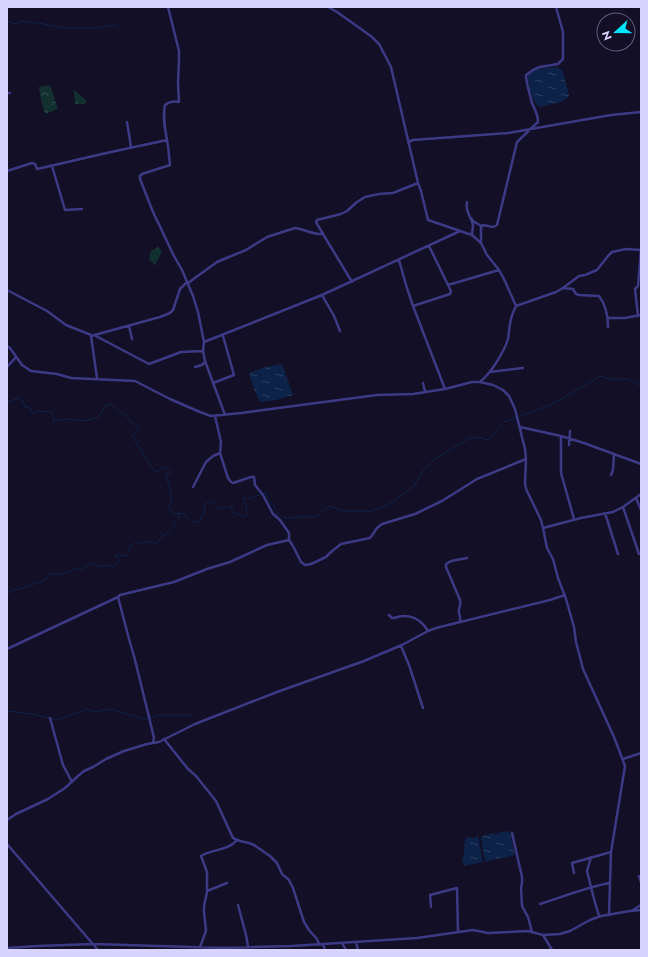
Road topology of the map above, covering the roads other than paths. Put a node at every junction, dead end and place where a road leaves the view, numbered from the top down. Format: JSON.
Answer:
{"nodes":[{"id":1,"x":168,"y":7,"type":"edge"},
{"id":2,"x":328,"y":7,"type":"edge"},
{"id":3,"x":556,"y":7,"type":"edge"},
{"id":4,"x":641,"y":112,"type":"edge"},
{"id":5,"x":127,"y":122,"type":"dead end"},
{"id":6,"x":531,"y":129,"type":"junction"},
{"id":7,"x":167,"y":140,"type":"junction"},
{"id":8,"x":408,"y":142,"type":"junction"},
{"id":9,"x":131,"y":147,"type":"junction"},
{"id":10,"x":52,"y":166,"type":"junction"},
{"id":11,"x":7,"y":171,"type":"edge"},
{"id":12,"x":418,"y":183,"type":"junction"},
{"id":13,"x":466,"y":204,"type":"dead end"},
{"id":14,"x":82,"y":209,"type":"dead end"},
{"id":15,"x":468,"y":214,"type":"junction"},
{"id":16,"x":482,"y":226,"type":"junction"},
{"id":17,"x":460,"y":231,"type":"junction"},
{"id":18,"x":323,"y":234,"type":"junction"},
{"id":19,"x":472,"y":235,"type":"junction"},
{"id":20,"x":481,"y":243,"type":"junction"},
{"id":21,"x":429,"y":246,"type":"junction"},
{"id":22,"x":641,"y":250,"type":"edge"},
{"id":23,"x":398,"y":260,"type":"junction"},
{"id":24,"x":499,"y":270,"type":"junction"},
{"id":25,"x":188,"y":282,"type":"junction"},
{"id":26,"x":352,"y":282,"type":"junction"},
{"id":27,"x":448,"y":285,"type":"junction"},
{"id":28,"x":563,"y":288,"type":"junction"},
{"id":29,"x":7,"y":290,"type":"edge"},
{"id":30,"x":322,"y":295,"type":"junction"},
{"id":31,"x":413,"y":306,"type":"junction"},
{"id":32,"x":516,"y":306,"type":"junction"},
{"id":33,"x":640,"y":316,"type":"edge"},
{"id":34,"x":608,"y":318,"type":"junction"},
{"id":35,"x":129,"y":326,"type":"junction"},
{"id":36,"x":608,"y":326,"type":"dead end"},
{"id":37,"x":340,"y":331,"type":"dead end"},
{"id":38,"x":92,"y":336,"type":"junction"},
{"id":39,"x":223,"y":336,"type":"junction"},
{"id":40,"x":132,"y":339,"type":"dead end"},
{"id":41,"x":204,"y":342,"type":"junction"},
{"id":42,"x":7,"y":346,"type":"edge"},
{"id":43,"x":203,"y":351,"type":"junction"},
{"id":44,"x":16,"y":357,"type":"junction"},
{"id":45,"x":205,"y":362,"type":"junction"},
{"id":46,"x":7,"y":367,"type":"edge"},
{"id":47,"x":195,"y":367,"type":"dead end"},
{"id":48,"x":523,"y":368,"type":"dead end"},
{"id":49,"x":489,"y":372,"type":"junction"},
{"id":50,"x":97,"y":378,"type":"junction"},
{"id":51,"x":480,"y":382,"type":"junction"},
{"id":52,"x":213,"y":383,"type":"junction"},
{"id":53,"x":423,"y":383,"type":"dead end"},
{"id":54,"x":445,"y":389,"type":"junction"},
{"id":55,"x":425,"y":392,"type":"junction"},
{"id":56,"x":225,"y":415,"type":"junction"},
{"id":57,"x":215,"y":416,"type":"junction"},
{"id":58,"x":520,"y":427,"type":"junction"},
{"id":59,"x":570,"y":431,"type":"dead end"},
{"id":60,"x":561,"y":436,"type":"junction"},
{"id":61,"x":569,"y":439,"type":"junction"},
{"id":62,"x":569,"y":445,"type":"dead end"},
{"id":63,"x":220,"y":453,"type":"junction"},
{"id":64,"x":614,"y":454,"type":"junction"},
{"id":65,"x":526,"y":460,"type":"junction"},
{"id":66,"x":641,"y":464,"type":"edge"},
{"id":67,"x":611,"y":475,"type":"dead end"},
{"id":68,"x":193,"y":487,"type":"dead end"},
{"id":69,"x":641,"y":494,"type":"edge"},
{"id":70,"x":636,"y":498,"type":"junction"},
{"id":71,"x":623,"y":507,"type":"junction"},
{"id":72,"x":641,"y":510,"type":"edge"},
{"id":73,"x":605,"y":513,"type":"junction"},
{"id":74,"x":574,"y":519,"type":"junction"},
{"id":75,"x":544,"y":528,"type":"junction"},
{"id":76,"x":289,"y":540,"type":"junction"},
{"id":77,"x":618,"y":554,"type":"dead end"},
{"id":78,"x":639,"y":554,"type":"dead end"},
{"id":79,"x":467,"y":558,"type":"dead end"},
{"id":80,"x":565,"y":595,"type":"junction"},
{"id":81,"x":118,"y":597,"type":"junction"},
{"id":82,"x":389,"y":615,"type":"dead end"},
{"id":83,"x":460,"y":622,"type":"junction"},
{"id":84,"x":428,"y":631,"type":"junction"},
{"id":85,"x":401,"y":646,"type":"junction"},
{"id":86,"x":7,"y":649,"type":"edge"},
{"id":87,"x":423,"y":708,"type":"dead end"},
{"id":88,"x":50,"y":718,"type":"dead end"},
{"id":89,"x":164,"y":740,"type":"junction"},
{"id":90,"x":153,"y":743,"type":"junction"},
{"id":91,"x":641,"y":753,"type":"edge"},
{"id":92,"x":623,"y":759,"type":"junction"},
{"id":93,"x":72,"y":782,"type":"junction"},
{"id":94,"x":7,"y":820,"type":"edge"},
{"id":95,"x":512,"y":833,"type":"dead end"},
{"id":96,"x":237,"y":840,"type":"junction"},
{"id":97,"x":7,"y":844,"type":"edge"},
{"id":98,"x":611,"y":852,"type":"junction"},
{"id":99,"x":591,"y":857,"type":"junction"},
{"id":100,"x":574,"y":873,"type":"dead end"},
{"id":101,"x":639,"y":876,"type":"dead end"},
{"id":102,"x":641,"y":882,"type":"edge"},
{"id":103,"x":227,"y":883,"type":"dead end"},
{"id":104,"x":610,"y":883,"type":"junction"},
{"id":105,"x":591,"y":887,"type":"junction"},
{"id":106,"x":207,"y":892,"type":"junction"},
{"id":107,"x":540,"y":904,"type":"dead end"},
{"id":108,"x":238,"y":905,"type":"dead end"},
{"id":109,"x":641,"y":905,"type":"edge"},
{"id":110,"x":431,"y":907,"type":"dead end"},
{"id":111,"x":630,"y":911,"type":"junction"},
{"id":112,"x":640,"y":911,"type":"edge"},
{"id":113,"x":609,"y":915,"type":"junction"},
{"id":114,"x":599,"y":917,"type":"junction"},
{"id":115,"x":458,"y":932,"type":"junction"},
{"id":116,"x":532,"y":932,"type":"junction"},
{"id":117,"x":544,"y":935,"type":"junction"},
{"id":118,"x":356,"y":942,"type":"junction"},
{"id":119,"x":342,"y":943,"type":"junction"},
{"id":120,"x":93,"y":944,"type":"junction"},
{"id":121,"x":320,"y":944,"type":"junction"},
{"id":122,"x":323,"y":944,"type":"junction"},
{"id":123,"x":302,"y":945,"type":"junction"},
{"id":124,"x":200,"y":947,"type":"junction"},
{"id":125,"x":248,"y":947,"type":"junction"},
{"id":126,"x":7,"y":948,"type":"edge"},
{"id":127,"x":98,"y":950,"type":"edge"},
{"id":128,"x":303,"y":950,"type":"edge"},
{"id":129,"x":325,"y":950,"type":"edge"},
{"id":130,"x":346,"y":950,"type":"edge"},
{"id":131,"x":358,"y":950,"type":"edge"},
{"id":132,"x":552,"y":950,"type":"edge"}],
"edges":[{"from":1,"to":7,"type":"street"},
{"from":2,"to":8,"type":"street"},
{"from":3,"to":6,"type":"street"},
{"from":4,"to":6,"type":"street"},
{"from":5,"to":9,"type":"street"},
{"from":6,"to":8,"type":"street"},
{"from":6,"to":16,"type":"street"},
{"from":7,"to":9,"type":"street"},
{"from":7,"to":25,"type":"street"},
{"from":8,"to":12,"type":"street"},
{"from":9,"to":10,"type":"street"},
{"from":10,"to":11,"type":"street"},
{"from":10,"to":14,"type":"street"},
{"from":12,"to":17,"type":"street"},
{"from":12,"to":18,"type":"street"},
{"from":13,"to":15,"type":"street"},
{"from":15,"to":16,"type":"street"},
{"from":15,"to":19,"type":"street"},
{"from":16,"to":20,"type":"street"},
{"from":17,"to":19,"type":"street"},
{"from":17,"to":21,"type":"street"},
{"from":18,"to":25,"type":"street"},
{"from":18,"to":26,"type":"street"},
{"from":19,"to":20,"type":"street"},
{"from":20,"to":24,"type":"street"},
{"from":21,"to":23,"type":"street"},
{"from":21,"to":27,"type":"street"},
{"from":22,"to":28,"type":"street"},
{"from":22,"to":33,"type":"street"},
{"from":23,"to":26,"type":"street"},
{"from":23,"to":31,"type":"street"},
{"from":24,"to":27,"type":"street"},
{"from":24,"to":32,"type":"street"},
{"from":25,"to":35,"type":"street"},
{"from":25,"to":41,"type":"street"},
{"from":26,"to":30,"type":"street"},
{"from":27,"to":31,"type":"street"},
{"from":28,"to":32,"type":"street"},
{"from":28,"to":34,"type":"street"},
{"from":29,"to":38,"type":"street"},
{"from":30,"to":37,"type":"street"},
{"from":30,"to":39,"type":"street"},
{"from":31,"to":54,"type":"street"},
{"from":32,"to":49,"type":"street"},
{"from":33,"to":34,"type":"street"},
{"from":34,"to":36,"type":"street"},
{"from":35,"to":38,"type":"street"},
{"from":35,"to":40,"type":"street"},
{"from":38,"to":43,"type":"street"},
{"from":38,"to":50,"type":"street"},
{"from":39,"to":41,"type":"street"},
{"from":39,"to":52,"type":"street"},
{"from":41,"to":43,"type":"street"},
{"from":42,"to":44,"type":"street"},
{"from":43,"to":45,"type":"street"},
{"from":44,"to":46,"type":"street"},
{"from":44,"to":50,"type":"street"},
{"from":45,"to":47,"type":"street"},
{"from":45,"to":52,"type":"street"},
{"from":48,"to":49,"type":"street"},
{"from":49,"to":51,"type":"street"},
{"from":50,"to":57,"type":"street"},
{"from":51,"to":54,"type":"street"},
{"from":51,"to":58,"type":"street"},
{"from":52,"to":56,"type":"street"},
{"from":53,"to":55,"type":"street"},
{"from":54,"to":55,"type":"street"},
{"from":55,"to":56,"type":"street"},
{"from":56,"to":57,"type":"street"},
{"from":57,"to":63,"type":"street"},
{"from":58,"to":60,"type":"street"},
{"from":58,"to":65,"type":"street"},
{"from":59,"to":61,"type":"street"},
{"from":60,"to":61,"type":"street"},
{"from":60,"to":74,"type":"street"},
{"from":61,"to":62,"type":"street"},
{"from":61,"to":64,"type":"street"},
{"from":63,"to":68,"type":"street"},
{"from":63,"to":76,"type":"street"},
{"from":64,"to":66,"type":"street"},
{"from":64,"to":67,"type":"street"},
{"from":65,"to":75,"type":"street"},
{"from":65,"to":76,"type":"street"},
{"from":69,"to":70,"type":"street"},
{"from":70,"to":71,"type":"street"},
{"from":70,"to":72,"type":"street"},
{"from":71,"to":73,"type":"street"},
{"from":71,"to":78,"type":"street"},
{"from":73,"to":74,"type":"street"},
{"from":73,"to":77,"type":"street"},
{"from":74,"to":75,"type":"street"},
{"from":75,"to":80,"type":"street"},
{"from":76,"to":81,"type":"street"},
{"from":79,"to":83,"type":"street"},
{"from":80,"to":83,"type":"street"},
{"from":80,"to":92,"type":"street"},
{"from":81,"to":86,"type":"street"},
{"from":81,"to":90,"type":"street"},
{"from":82,"to":84,"type":"street"},
{"from":83,"to":84,"type":"street"},
{"from":84,"to":85,"type":"street"},
{"from":85,"to":87,"type":"street"},
{"from":85,"to":89,"type":"street"},
{"from":88,"to":93,"type":"street"},
{"from":89,"to":90,"type":"street"},
{"from":89,"to":96,"type":"street"},
{"from":90,"to":93,"type":"street"},
{"from":91,"to":92,"type":"street"},
{"from":92,"to":98,"type":"street"},
{"from":93,"to":94,"type":"street"},
{"from":95,"to":116,"type":"street"},
{"from":96,"to":106,"type":"street"},
{"from":96,"to":121,"type":"street"},
{"from":97,"to":120,"type":"street"},
{"from":98,"to":99,"type":"street"},
{"from":98,"to":104,"type":"street"},
{"from":99,"to":100,"type":"street"},
{"from":99,"to":105,"type":"street"},
{"from":101,"to":102,"type":"street"},
{"from":103,"to":106,"type":"street"},
{"from":104,"to":105,"type":"street"},
{"from":104,"to":113,"type":"street"},
{"from":105,"to":107,"type":"street"},
{"from":105,"to":114,"type":"street"},
{"from":106,"to":124,"type":"street"},
{"from":108,"to":125,"type":"street"},
{"from":109,"to":111,"type":"street"},
{"from":110,"to":115,"type":"street"},
{"from":111,"to":112,"type":"street"},
{"from":111,"to":113,"type":"street"},
{"from":113,"to":114,"type":"street"},
{"from":114,"to":117,"type":"street"},
{"from":115,"to":116,"type":"street"},
{"from":115,"to":118,"type":"street"},
{"from":116,"to":117,"type":"street"},
{"from":117,"to":132,"type":"street"},
{"from":118,"to":119,"type":"street"},
{"from":118,"to":131,"type":"street"},
{"from":119,"to":122,"type":"street"},
{"from":119,"to":130,"type":"street"},
{"from":120,"to":124,"type":"street"},
{"from":120,"to":126,"type":"street"},
{"from":120,"to":127,"type":"street"},
{"from":121,"to":122,"type":"street"},
{"from":121,"to":123,"type":"street"},
{"from":122,"to":129,"type":"street"},
{"from":123,"to":125,"type":"street"},
{"from":123,"to":128,"type":"street"},
{"from":124,"to":125,"type":"street"}]}
